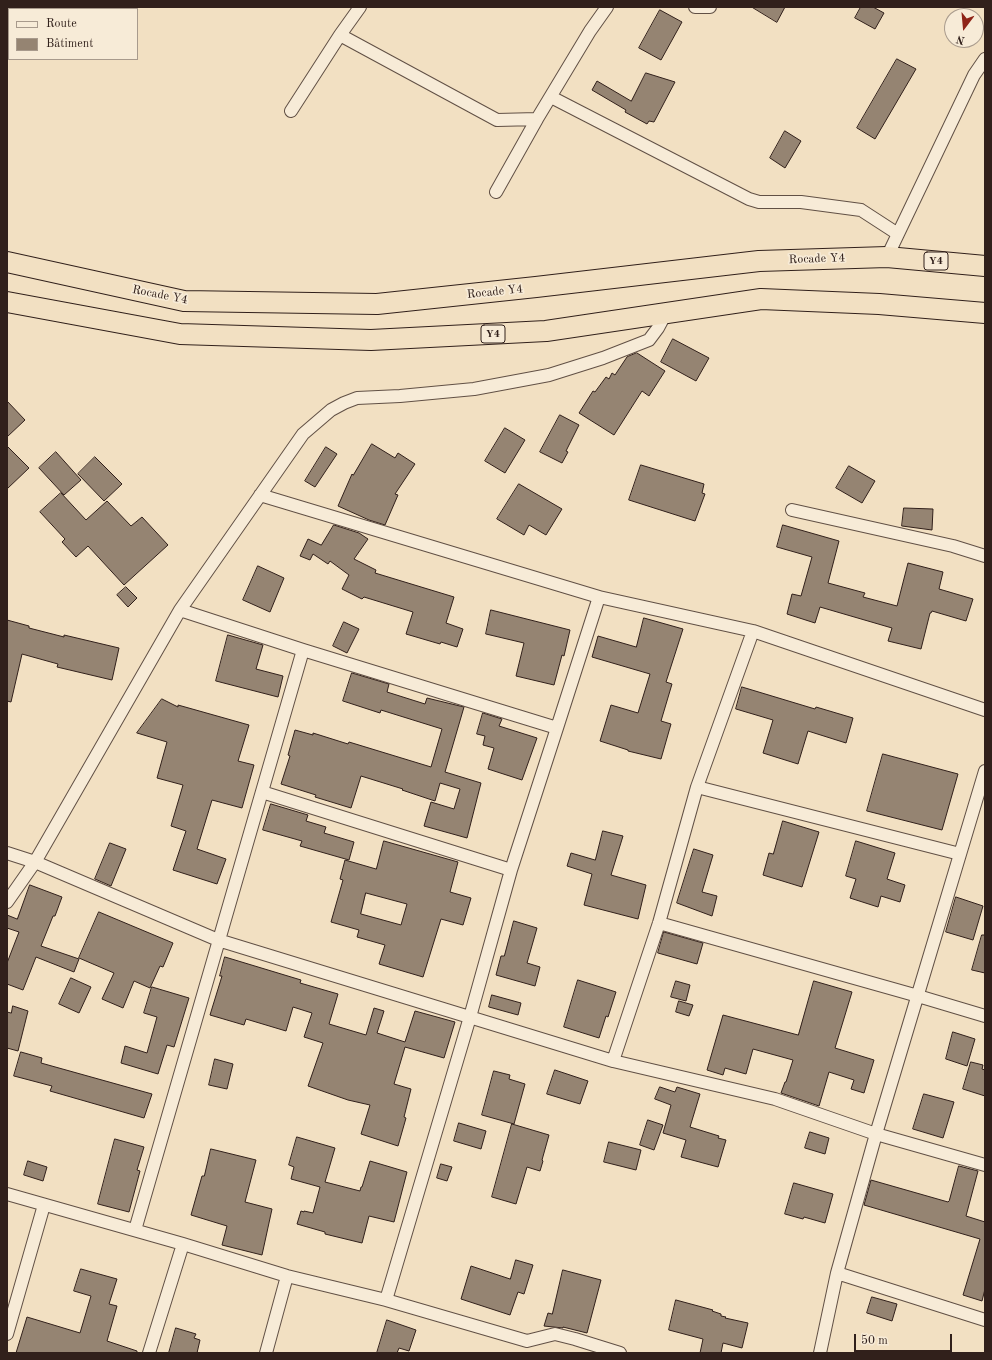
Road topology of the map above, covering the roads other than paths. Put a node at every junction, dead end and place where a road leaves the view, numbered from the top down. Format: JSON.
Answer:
{"nodes":[{"id":1,"x":360,"y":7,"type":"edge"},
{"id":2,"x":607,"y":7,"type":"edge"},
{"id":3,"x":695,"y":7,"type":"edge"},
{"id":4,"x":710,"y":7,"type":"edge"},
{"id":5,"x":340,"y":35,"type":"junction"},
{"id":6,"x":985,"y":58,"type":"edge"},
{"id":7,"x":551,"y":96,"type":"junction"},
{"id":8,"x":291,"y":111,"type":"dead end"},
{"id":9,"x":537,"y":119,"type":"junction"},
{"id":10,"x":496,"y":192,"type":"dead end"},
{"id":11,"x":898,"y":234,"type":"junction"},
{"id":12,"x":887,"y":257,"type":"junction"},
{"id":13,"x":7,"y":262,"type":"edge"},
{"id":14,"x":985,"y":266,"type":"edge"},
{"id":15,"x":7,"y":302,"type":"edge"},
{"id":16,"x":666,"y":313,"type":"junction"},
{"id":17,"x":983,"y":313,"type":"edge"},
{"id":18,"x":260,"y":495,"type":"junction"},
{"id":19,"x":792,"y":510,"type":"dead end"},
{"id":20,"x":985,"y":556,"type":"edge"},
{"id":21,"x":599,"y":597,"type":"junction"},
{"id":22,"x":180,"y":610,"type":"junction"},
{"id":23,"x":753,"y":631,"type":"junction"},
{"id":24,"x":303,"y":650,"type":"junction"},
{"id":25,"x":985,"y":710,"type":"edge"},
{"id":26,"x":558,"y":728,"type":"junction"},
{"id":27,"x":985,"y":770,"type":"edge"},
{"id":28,"x":697,"y":787,"type":"junction"},
{"id":29,"x":262,"y":792,"type":"junction"},
{"id":30,"x":7,"y":853,"type":"edge"},
{"id":31,"x":960,"y":854,"type":"junction"},
{"id":32,"x":36,"y":862,"type":"junction"},
{"id":33,"x":511,"y":870,"type":"junction"},
{"id":34,"x":7,"y":902,"type":"edge"},
{"id":35,"x":659,"y":923,"type":"junction"},
{"id":36,"x":218,"y":940,"type":"junction"},
{"id":37,"x":918,"y":996,"type":"junction"},
{"id":38,"x":985,"y":1016,"type":"edge"},
{"id":39,"x":470,"y":1017,"type":"junction"},
{"id":40,"x":613,"y":1061,"type":"junction"},
{"id":41,"x":876,"y":1134,"type":"junction"},
{"id":42,"x":985,"y":1164,"type":"edge"},
{"id":43,"x":7,"y":1194,"type":"edge"},
{"id":44,"x":44,"y":1205,"type":"junction"},
{"id":45,"x":135,"y":1230,"type":"junction"},
{"id":46,"x":183,"y":1244,"type":"junction"},
{"id":47,"x":837,"y":1273,"type":"junction"},
{"id":48,"x":287,"y":1276,"type":"junction"},
{"id":49,"x":386,"y":1300,"type":"junction"},
{"id":50,"x":985,"y":1320,"type":"edge"},
{"id":51,"x":7,"y":1334,"type":"edge"},
{"id":52,"x":149,"y":1353,"type":"edge"},
{"id":53,"x":266,"y":1353,"type":"edge"},
{"id":54,"x":620,"y":1353,"type":"edge"},
{"id":55,"x":820,"y":1353,"type":"edge"}],
"edges":[{"from":1,"to":5,"type":"street"},
{"from":2,"to":7,"type":"street"},
{"from":3,"to":4,"type":"street"},
{"from":5,"to":8,"type":"street"},
{"from":5,"to":9,"type":"street"},
{"from":6,"to":11,"type":"street"},
{"from":7,"to":9,"type":"street"},
{"from":7,"to":11,"type":"street"},
{"from":9,"to":10,"type":"street"},
{"from":11,"to":12,"type":"street"},
{"from":12,"to":13,"type":"highway","name":"Rocade Y4","number":"Y4"},
{"from":12,"to":14,"type":"highway","name":"Rocade Y4","number":"Y4"},
{"from":15,"to":16,"type":"highway","number":"Y4"},
{"from":16,"to":17,"type":"highway","number":"Y4"},
{"from":16,"to":18,"type":"street"},
{"from":18,"to":21,"type":"street"},
{"from":18,"to":22,"type":"street"},
{"from":19,"to":20,"type":"street"},
{"from":21,"to":23,"type":"street"},
{"from":21,"to":26,"type":"street"},
{"from":22,"to":24,"type":"street"},
{"from":22,"to":32,"type":"street"},
{"from":23,"to":25,"type":"street"},
{"from":23,"to":28,"type":"street"},
{"from":24,"to":26,"type":"street"},
{"from":24,"to":29,"type":"street"},
{"from":26,"to":33,"type":"street"},
{"from":27,"to":31,"type":"street"},
{"from":28,"to":31,"type":"street"},
{"from":28,"to":35,"type":"street"},
{"from":29,"to":33,"type":"street"},
{"from":29,"to":36,"type":"street"},
{"from":30,"to":32,"type":"street"},
{"from":31,"to":37,"type":"street"},
{"from":32,"to":34,"type":"street"},
{"from":32,"to":36,"type":"street"},
{"from":33,"to":39,"type":"street"},
{"from":35,"to":37,"type":"street"},
{"from":35,"to":40,"type":"street"},
{"from":36,"to":39,"type":"street"},
{"from":36,"to":45,"type":"street"},
{"from":37,"to":38,"type":"street"},
{"from":37,"to":41,"type":"street"},
{"from":39,"to":40,"type":"street"},
{"from":39,"to":49,"type":"street"},
{"from":40,"to":41,"type":"street"},
{"from":41,"to":42,"type":"street"},
{"from":41,"to":47,"type":"street"},
{"from":43,"to":44,"type":"street"},
{"from":44,"to":45,"type":"street"},
{"from":44,"to":51,"type":"street"},
{"from":45,"to":46,"type":"street"},
{"from":46,"to":48,"type":"street"},
{"from":46,"to":52,"type":"street"},
{"from":47,"to":50,"type":"street"},
{"from":47,"to":55,"type":"street"},
{"from":48,"to":49,"type":"street"},
{"from":48,"to":53,"type":"street"},
{"from":49,"to":54,"type":"street"}]}
